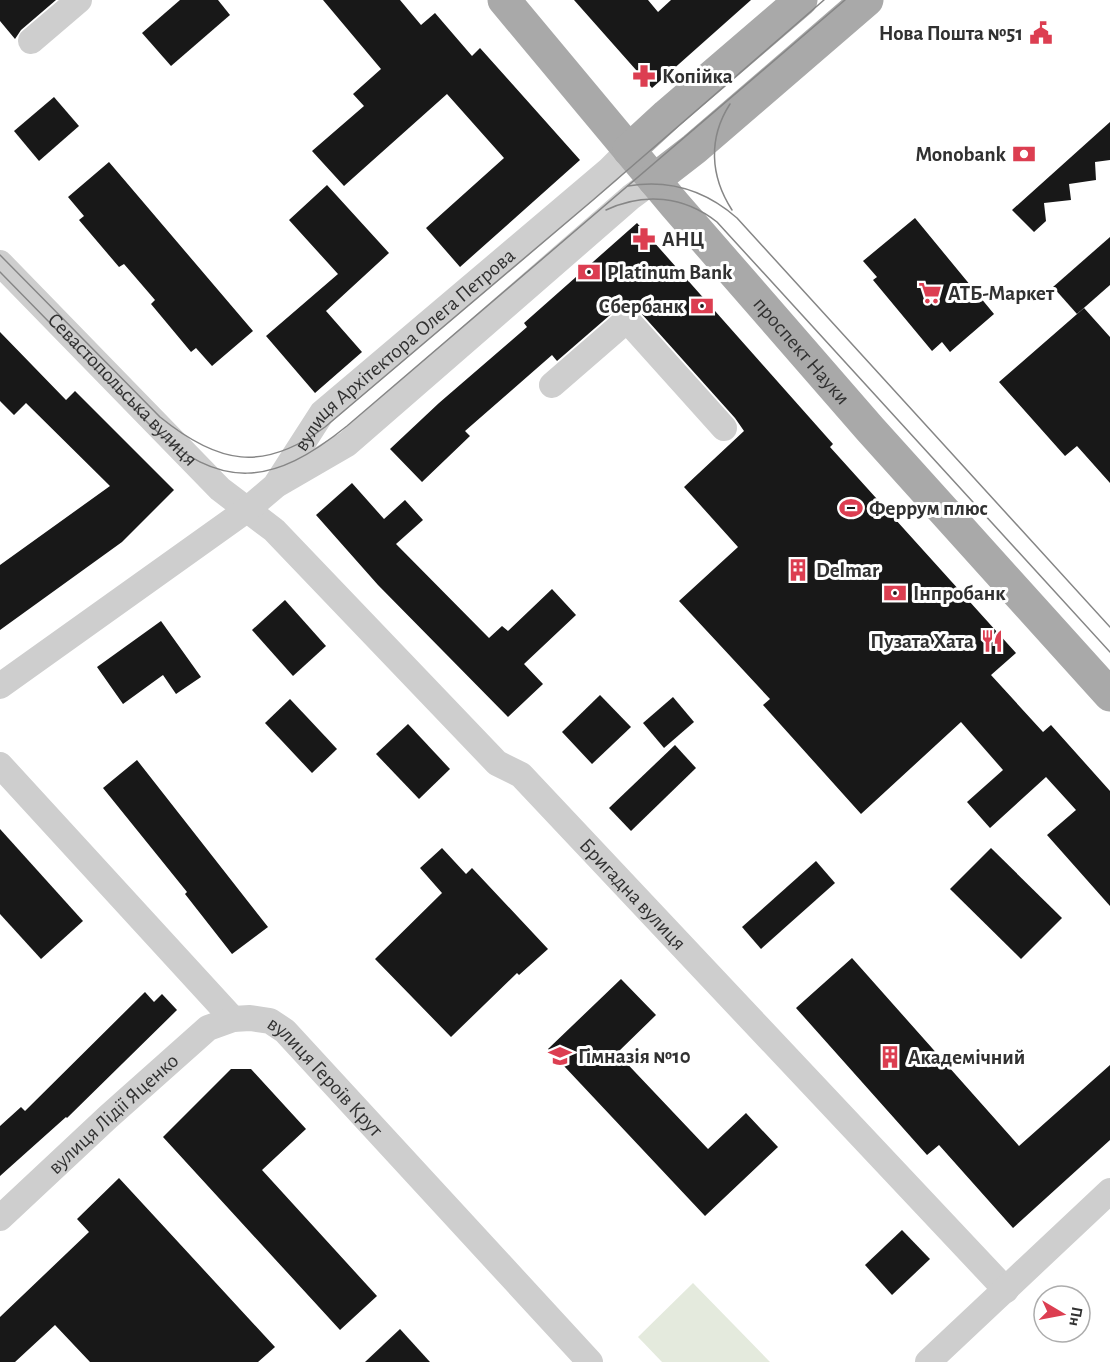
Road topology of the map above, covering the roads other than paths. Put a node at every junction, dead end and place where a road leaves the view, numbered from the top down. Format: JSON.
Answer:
{"nodes":[{"id":1,"x":79,"y":0,"type":"edge"},
{"id":2,"x":504,"y":0,"type":"edge"},
{"id":3,"x":801,"y":0,"type":"edge"},
{"id":4,"x":867,"y":0,"type":"edge"},
{"id":5,"x":31,"y":41,"type":"dead end"},
{"id":6,"x":629,"y":150,"type":"junction"},
{"id":7,"x":654,"y":180,"type":"junction"},
{"id":8,"x":0,"y":263,"type":"edge"},
{"id":9,"x":552,"y":384,"type":"dead end"},
{"id":10,"x":724,"y":428,"type":"dead end"},
{"id":11,"x":275,"y":486,"type":"junction"},
{"id":12,"x":248,"y":509,"type":"junction"},
{"id":13,"x":0,"y":686,"type":"edge"},
{"id":14,"x":1110,"y":695,"type":"edge"},
{"id":15,"x":0,"y":765,"type":"edge"},
{"id":16,"x":233,"y":1019,"type":"junction"},
{"id":17,"x":1110,"y":1191,"type":"edge"},
{"id":18,"x":0,"y":1218,"type":"edge"},
{"id":19,"x":1006,"y":1290,"type":"junction"},
{"id":20,"x":591,"y":1362,"type":"edge"},
{"id":21,"x":928,"y":1362,"type":"edge"}],
"edges":[{"from":1,"to":5,"type":"street"},
{"from":2,"to":6,"type":"main road","name":"проспект Науки"},
{"from":3,"to":6,"type":"main road","name":"вулиця Архітектора Олега Петрова"},
{"from":4,"to":7,"type":"main road"},
{"from":6,"to":7,"type":"main road","name":"проспект Науки"},
{"from":6,"to":11,"type":"street","name":"вулиця Архітектора Олега Петрова"},
{"from":7,"to":11,"type":"street"},
{"from":7,"to":14,"type":"main road","name":"проспект Науки"},
{"from":8,"to":12,"type":"street","name":"Севастопольська вулиця"},
{"from":9,"to":10,"type":"street"},
{"from":11,"to":12,"type":"street","name":"вулиця Архітектора Олега Петрова"},
{"from":12,"to":13,"type":"street","name":"вулиця Архітектора Олега Петрова"},
{"from":12,"to":19,"type":"street","name":"Бригадна вулиця"},
{"from":15,"to":16,"type":"street","name":"вулиця Героїв Крут"},
{"from":16,"to":18,"type":"street","name":"вулиця Лідії Яценко"},
{"from":16,"to":20,"type":"street","name":"вулиця Героїв Крут"},
{"from":17,"to":19,"type":"street"},
{"from":19,"to":21,"type":"street"}]}
